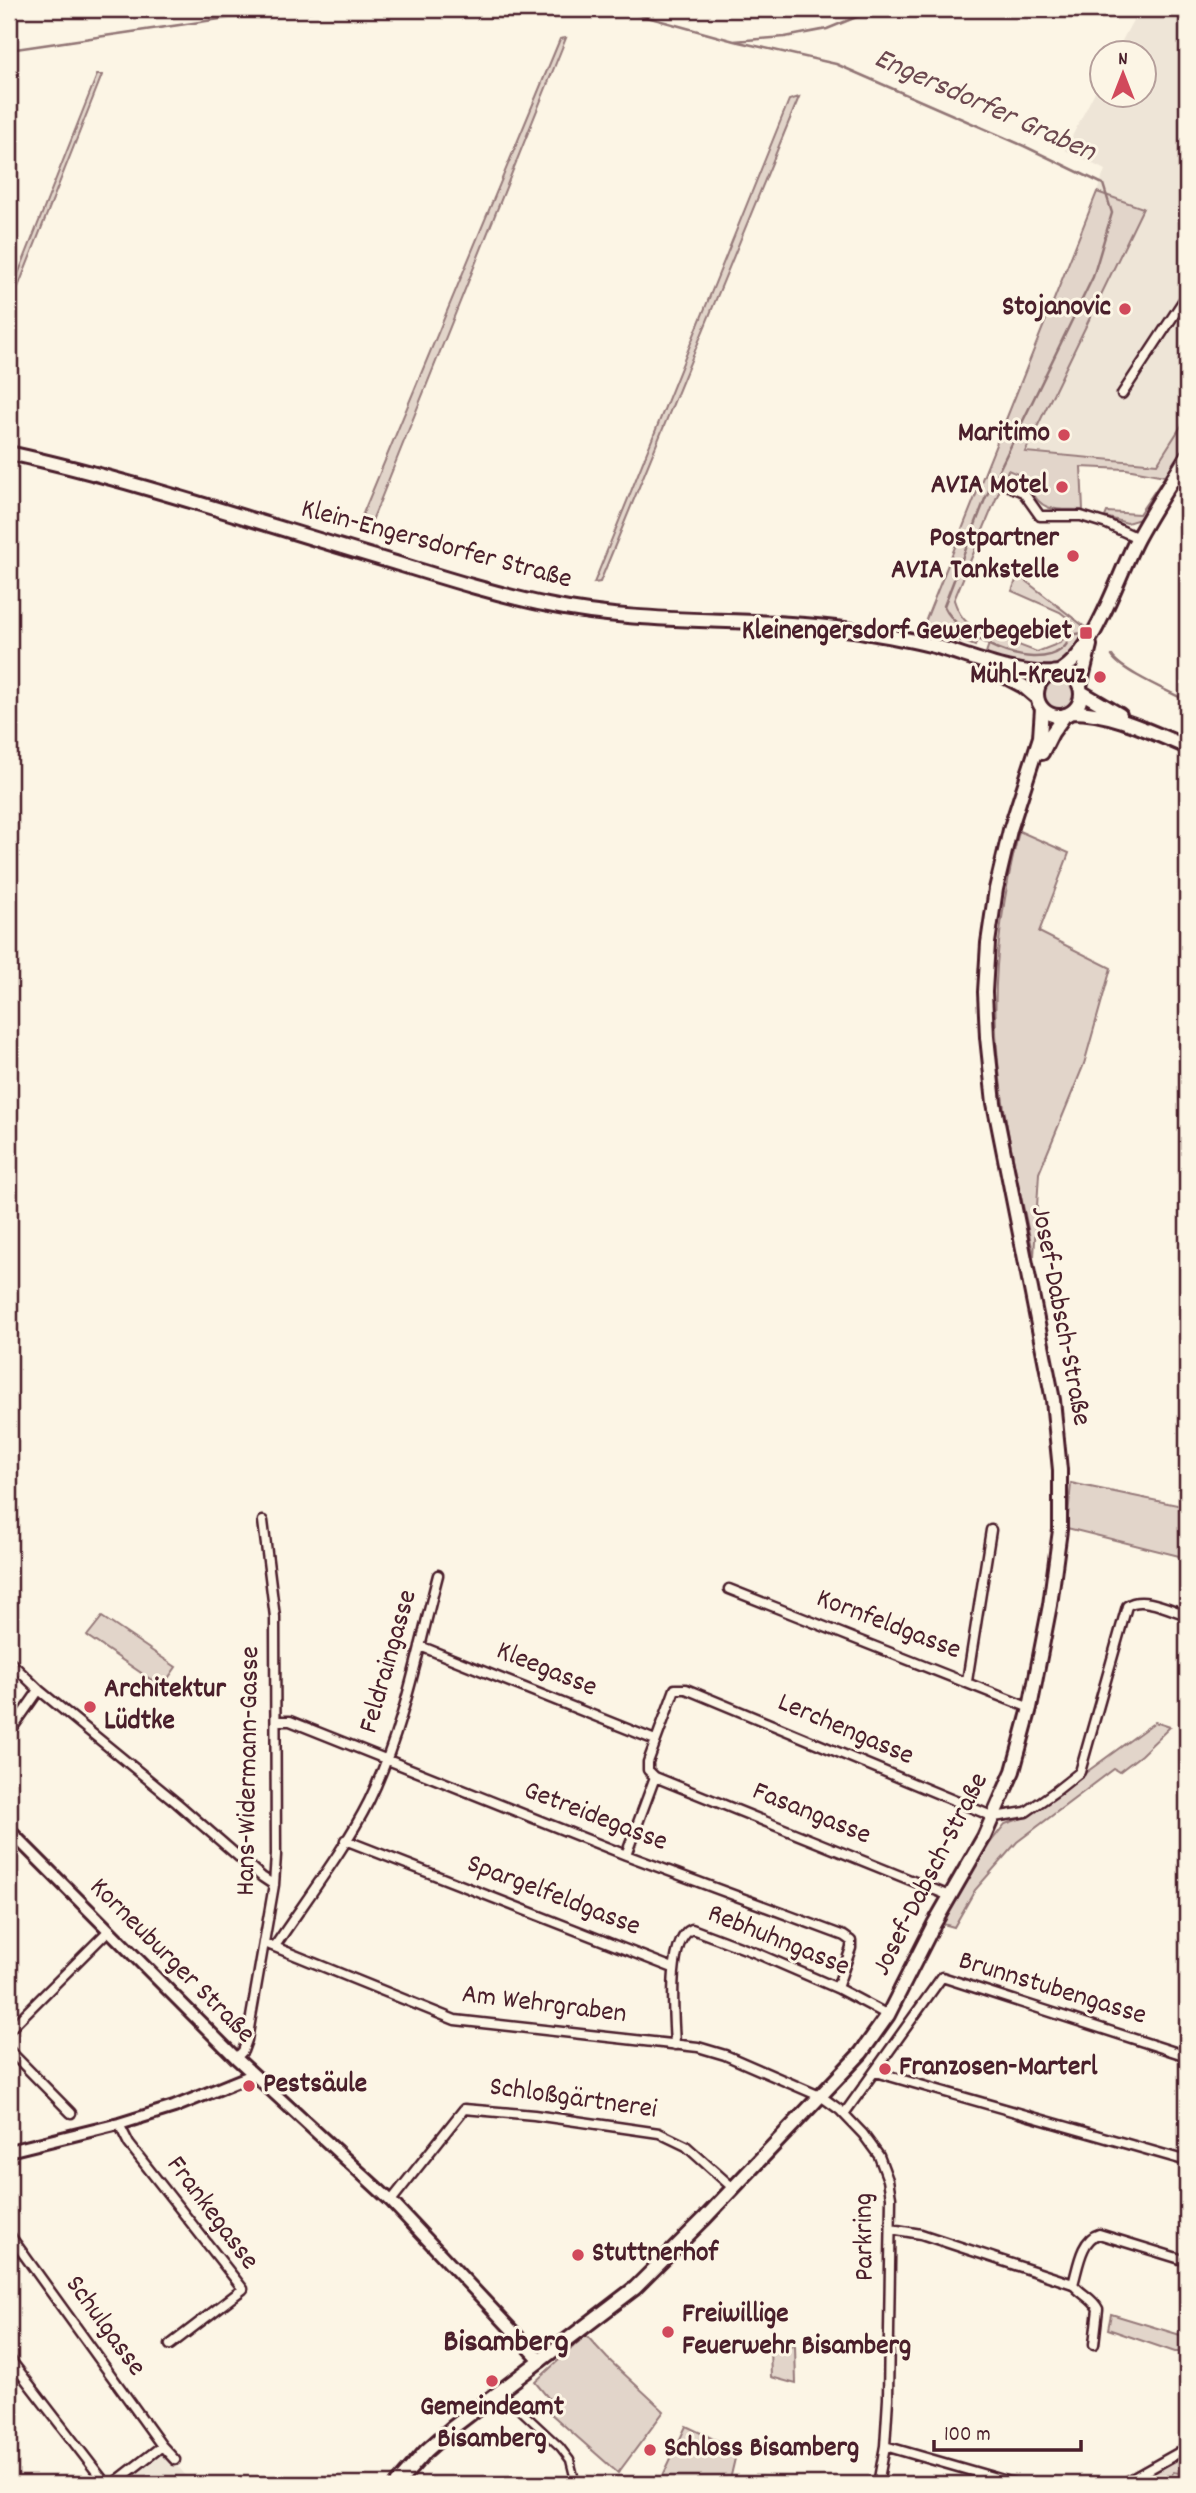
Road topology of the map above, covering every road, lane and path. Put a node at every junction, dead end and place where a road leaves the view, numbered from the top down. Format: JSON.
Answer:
{"nodes":[{"id":1,"x":1187,"y":295,"type":"edge"},
{"id":2,"x":1122,"y":394,"type":"dead end"},
{"id":3,"x":9,"y":453,"type":"edge"},
{"id":4,"x":1187,"y":456,"type":"edge"},
{"id":5,"x":1007,"y":485,"type":"dead end"},
{"id":6,"x":1138,"y":538,"type":"junction"},
{"id":7,"x":1093,"y":635,"type":"junction"},
{"id":8,"x":982,"y":662,"type":"junction"},
{"id":9,"x":1056,"y":673,"type":"junction"},
{"id":10,"x":1080,"y":689,"type":"junction"},
{"id":11,"x":1039,"y":703,"type":"junction"},
{"id":12,"x":1069,"y":714,"type":"junction"},
{"id":13,"x":1144,"y":729,"type":"junction"},
{"id":14,"x":1187,"y":747,"type":"edge"},
{"id":15,"x":1029,"y":778,"type":"junction"},
{"id":16,"x":263,"y":1521,"type":"dead end"},
{"id":17,"x":991,"y":1530,"type":"dead end"},
{"id":18,"x":438,"y":1576,"type":"dead end"},
{"id":19,"x":729,"y":1588,"type":"dead end"},
{"id":20,"x":1187,"y":1615,"type":"edge"},
{"id":21,"x":420,"y":1646,"type":"junction"},
{"id":22,"x":9,"y":1661,"type":"edge"},
{"id":23,"x":967,"y":1681,"type":"junction"},
{"id":24,"x":39,"y":1690,"type":"junction"},
{"id":25,"x":1030,"y":1708,"type":"junction"},
{"id":26,"x":276,"y":1720,"type":"junction"},
{"id":27,"x":9,"y":1733,"type":"edge"},
{"id":28,"x":656,"y":1740,"type":"junction"},
{"id":29,"x":386,"y":1760,"type":"junction"},
{"id":30,"x":655,"y":1777,"type":"junction"},
{"id":31,"x":994,"y":1817,"type":"junction"},
{"id":32,"x":9,"y":1830,"type":"edge"},
{"id":33,"x":345,"y":1840,"type":"junction"},
{"id":34,"x":626,"y":1855,"type":"junction"},
{"id":35,"x":274,"y":1885,"type":"junction"},
{"id":36,"x":950,"y":1896,"type":"junction"},
{"id":37,"x":108,"y":1931,"type":"junction"},
{"id":38,"x":265,"y":1944,"type":"junction"},
{"id":39,"x":275,"y":1946,"type":"junction"},
{"id":40,"x":673,"y":1968,"type":"junction"},
{"id":41,"x":837,"y":1988,"type":"junction"},
{"id":42,"x":888,"y":2015,"type":"junction"},
{"id":43,"x":9,"y":2030,"type":"edge"},
{"id":44,"x":675,"y":2045,"type":"junction"},
{"id":45,"x":9,"y":2050,"type":"edge"},
{"id":46,"x":1187,"y":2056,"type":"edge"},
{"id":47,"x":236,"y":2058,"type":"junction"},
{"id":48,"x":875,"y":2072,"type":"junction"},
{"id":49,"x":253,"y":2075,"type":"junction"},
{"id":50,"x":822,"y":2096,"type":"junction"},
{"id":51,"x":71,"y":2113,"type":"dead end"},
{"id":52,"x":844,"y":2114,"type":"junction"},
{"id":53,"x":119,"y":2124,"type":"junction"},
{"id":54,"x":9,"y":2151,"type":"edge"},
{"id":55,"x":1187,"y":2161,"type":"edge"},
{"id":56,"x":733,"y":2188,"type":"junction"},
{"id":57,"x":391,"y":2201,"type":"junction"},
{"id":58,"x":891,"y":2230,"type":"junction"},
{"id":59,"x":9,"y":2234,"type":"edge"},
{"id":60,"x":1187,"y":2261,"type":"edge"},
{"id":61,"x":1073,"y":2284,"type":"junction"},
{"id":62,"x":1094,"y":2344,"type":"dead end"},
{"id":63,"x":170,"y":2345,"type":"dead end"},
{"id":64,"x":9,"y":2358,"type":"edge"},
{"id":65,"x":541,"y":2361,"type":"junction"},
{"id":66,"x":501,"y":2392,"type":"junction"},
{"id":67,"x":162,"y":2446,"type":"junction"},
{"id":68,"x":884,"y":2446,"type":"junction"},
{"id":69,"x":1187,"y":2448,"type":"edge"},
{"id":70,"x":175,"y":2460,"type":"dead end"},
{"id":71,"x":106,"y":2484,"type":"edge"},
{"id":72,"x":113,"y":2484,"type":"edge"},
{"id":73,"x":397,"y":2484,"type":"edge"},
{"id":74,"x":576,"y":2484,"type":"edge"},
{"id":75,"x":878,"y":2484,"type":"edge"},
{"id":76,"x":1017,"y":2484,"type":"edge"},
{"id":77,"x":1123,"y":2484,"type":"edge"}],
"edges":[{"from":1,"to":2,"type":"street"},
{"from":3,"to":8,"type":"main road","name":"Klein-Engersdorfer Straße"},
{"from":4,"to":6,"type":"main road"},
{"from":5,"to":6,"type":"street"},
{"from":6,"to":7,"type":"main road"},
{"from":7,"to":9,"type":"main road"},
{"from":7,"to":10,"type":"main road"},
{"from":8,"to":9,"type":"main road","name":"Klein-Engersdorfer Straße"},
{"from":8,"to":11,"type":"main road","name":"Klein-Engersdorfer Straße"},
{"from":9,"to":10,"type":"main road"},
{"from":9,"to":11,"type":"main road"},
{"from":10,"to":12,"type":"main road"},
{"from":10,"to":13,"type":"main road"},
{"from":11,"to":12,"type":"main road"},
{"from":11,"to":15,"type":"main road","name":"Josef-Dabsch-Straße"},
{"from":12,"to":13,"type":"main road"},
{"from":12,"to":15,"type":"main road","name":"Josef-Dabsch-Straße"},
{"from":13,"to":14,"type":"main road"},
{"from":15,"to":25,"type":"main road","name":"Josef-Dabsch-Straße"},
{"from":16,"to":26,"type":"street","name":"Hans-Widermann-Gasse"},
{"from":17,"to":23,"type":"street"},
{"from":18,"to":21,"type":"street","name":"Feldraingasse"},
{"from":19,"to":23,"type":"street","name":"Kornfeldgasse"},
{"from":20,"to":31,"type":"street"},
{"from":21,"to":28,"type":"street","name":"Kleegasse"},
{"from":21,"to":29,"type":"street","name":"Feldraingasse"},
{"from":22,"to":24,"type":"street"},
{"from":23,"to":25,"type":"street","name":"Kornfeldgasse"},
{"from":24,"to":27,"type":"street"},
{"from":24,"to":35,"type":"street"},
{"from":25,"to":31,"type":"main road","name":"Josef-Dabsch-Straße"},
{"from":26,"to":29,"type":"street","name":"Getreidegasse"},
{"from":26,"to":35,"type":"street","name":"Hans-Widermann-Gasse"},
{"from":28,"to":30,"type":"street"},
{"from":28,"to":31,"type":"street","name":"Lerchengasse"},
{"from":29,"to":33,"type":"street"},
{"from":29,"to":34,"type":"street","name":"Getreidegasse"},
{"from":30,"to":34,"type":"street"},
{"from":30,"to":36,"type":"street","name":"Fasangasse"},
{"from":31,"to":36,"type":"main road","name":"Josef-Dabsch-Straße"},
{"from":32,"to":37,"type":"street","name":"Korneuburger Straße"},
{"from":33,"to":39,"type":"street"},
{"from":33,"to":40,"type":"street","name":"Spargelfeldgasse"},
{"from":34,"to":41,"type":"street","name":"Getreidegasse"},
{"from":35,"to":38,"type":"street","name":"Hans-Widermann-Gasse"},
{"from":36,"to":42,"type":"main road","name":"Josef-Dabsch-Straße"},
{"from":37,"to":43,"type":"street"},
{"from":37,"to":47,"type":"street","name":"Korneuburger Straße"},
{"from":38,"to":39,"type":"street","name":"Am Wehrgraben"},
{"from":38,"to":47,"type":"street","name":"Hans-Widermann-Gasse"},
{"from":39,"to":44,"type":"street","name":"Am Wehrgraben"},
{"from":40,"to":41,"type":"street","name":"Rebhuhngasse"},
{"from":40,"to":44,"type":"street"},
{"from":41,"to":42,"type":"street","name":"Rebhuhngasse"},
{"from":42,"to":50,"type":"main road","name":"Josef-Dabsch-Straße"},
{"from":44,"to":50,"type":"street","name":"Am Wehrgraben"},
{"from":45,"to":51,"type":"street"},
{"from":46,"to":48,"type":"street","name":"Brunnstubengasse"},
{"from":47,"to":49,"type":"street","name":"Korneuburger Straße"},
{"from":48,"to":52,"type":"street","name":"Brunnstubengasse"},
{"from":48,"to":55,"type":"street"},
{"from":49,"to":53,"type":"street"},
{"from":49,"to":57,"type":"street","name":"Korneuburger Straße"},
{"from":50,"to":52,"type":"street","name":"Parkring"},
{"from":50,"to":56,"type":"main road","name":"Josef-Dabsch-Straße"},
{"from":52,"to":58,"type":"street","name":"Parkring"},
{"from":53,"to":54,"type":"street"},
{"from":53,"to":63,"type":"street","name":"Frankegasse"},
{"from":56,"to":57,"type":"street","name":"Schloßgärtnerei"},
{"from":56,"to":65,"type":"main road","name":"Josef-Dabsch-Straße"},
{"from":57,"to":65,"type":"street","name":"Korneuburger Straße"},
{"from":58,"to":61,"type":"street"},
{"from":58,"to":68,"type":"street","name":"Parkring"},
{"from":59,"to":67,"type":"street","name":"Schulgasse"},
{"from":60,"to":61,"type":"street"},
{"from":61,"to":62,"type":"street"},
{"from":64,"to":71,"type":"street"},
{"from":65,"to":66,"type":"main road","name":"Josef-Dabsch-Straße"},
{"from":66,"to":73,"type":"main road","name":"Josef-Dabsch-Straße"},
{"from":66,"to":74,"type":"street"},
{"from":67,"to":70,"type":"street","name":"Schulgasse"},
{"from":67,"to":72,"type":"street"},
{"from":68,"to":75,"type":"street","name":"Parkring"},
{"from":68,"to":76,"type":"street"},
{"from":69,"to":77,"type":"street"}]}
